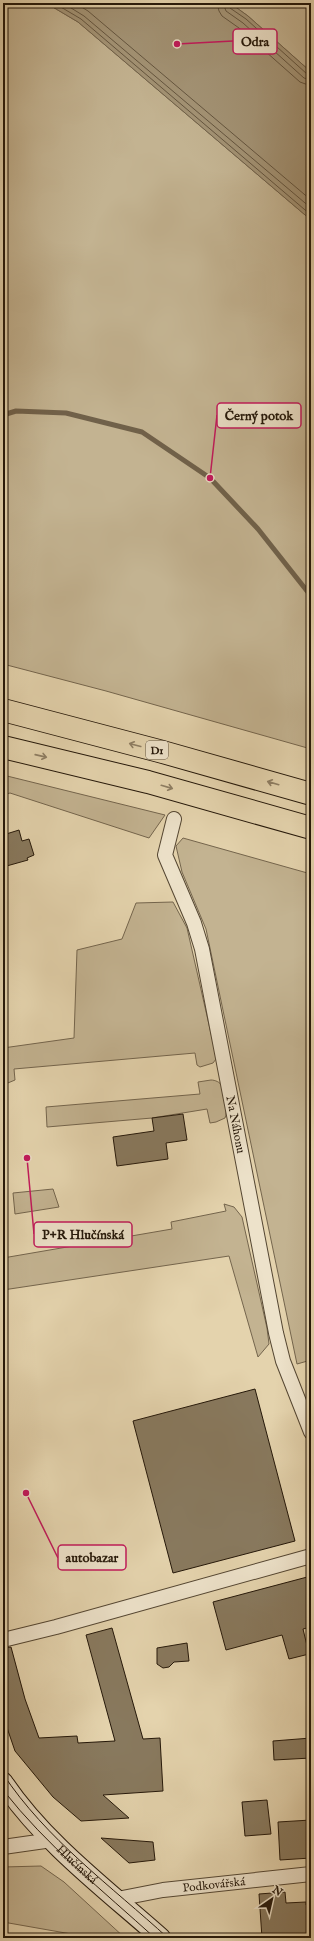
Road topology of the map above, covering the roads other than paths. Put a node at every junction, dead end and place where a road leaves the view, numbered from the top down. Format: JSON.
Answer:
{"nodes":[{"id":1,"x":3,"y":710,"type":"edge"},
{"id":2,"x":3,"y":747,"type":"edge"},
{"id":3,"x":311,"y":794,"type":"edge"},
{"id":4,"x":174,"y":819,"type":"dead end"},
{"id":5,"x":311,"y":828,"type":"edge"},
{"id":6,"x":311,"y":1432,"type":"edge"},
{"id":7,"x":311,"y":1556,"type":"edge"},
{"id":8,"x":3,"y":1640,"type":"edge"},
{"id":9,"x":3,"y":1782,"type":"edge"},
{"id":10,"x":52,"y":1840,"type":"junction"},
{"id":11,"x":3,"y":1847,"type":"edge"},
{"id":12,"x":311,"y":1874,"type":"edge"},
{"id":13,"x":117,"y":1899,"type":"junction"},
{"id":14,"x":161,"y":1938,"type":"edge"}],
"edges":[{"from":3,"to":1,"type":"highway","number":"D1","one_way":true},
{"from":2,"to":5,"type":"highway","one_way":true},
{"from":4,"to":6,"type":"street","name":"Na Náhonu"},
{"from":7,"to":8,"type":"street"},
{"from":9,"to":10,"type":"street","name":"Hlučínská"},
{"from":10,"to":11,"type":"street"},
{"from":10,"to":13,"type":"street","name":"Hlučínská"},
{"from":12,"to":13,"type":"street","name":"Podkovářská"},
{"from":13,"to":14,"type":"street","name":"Hlučínská"}]}
